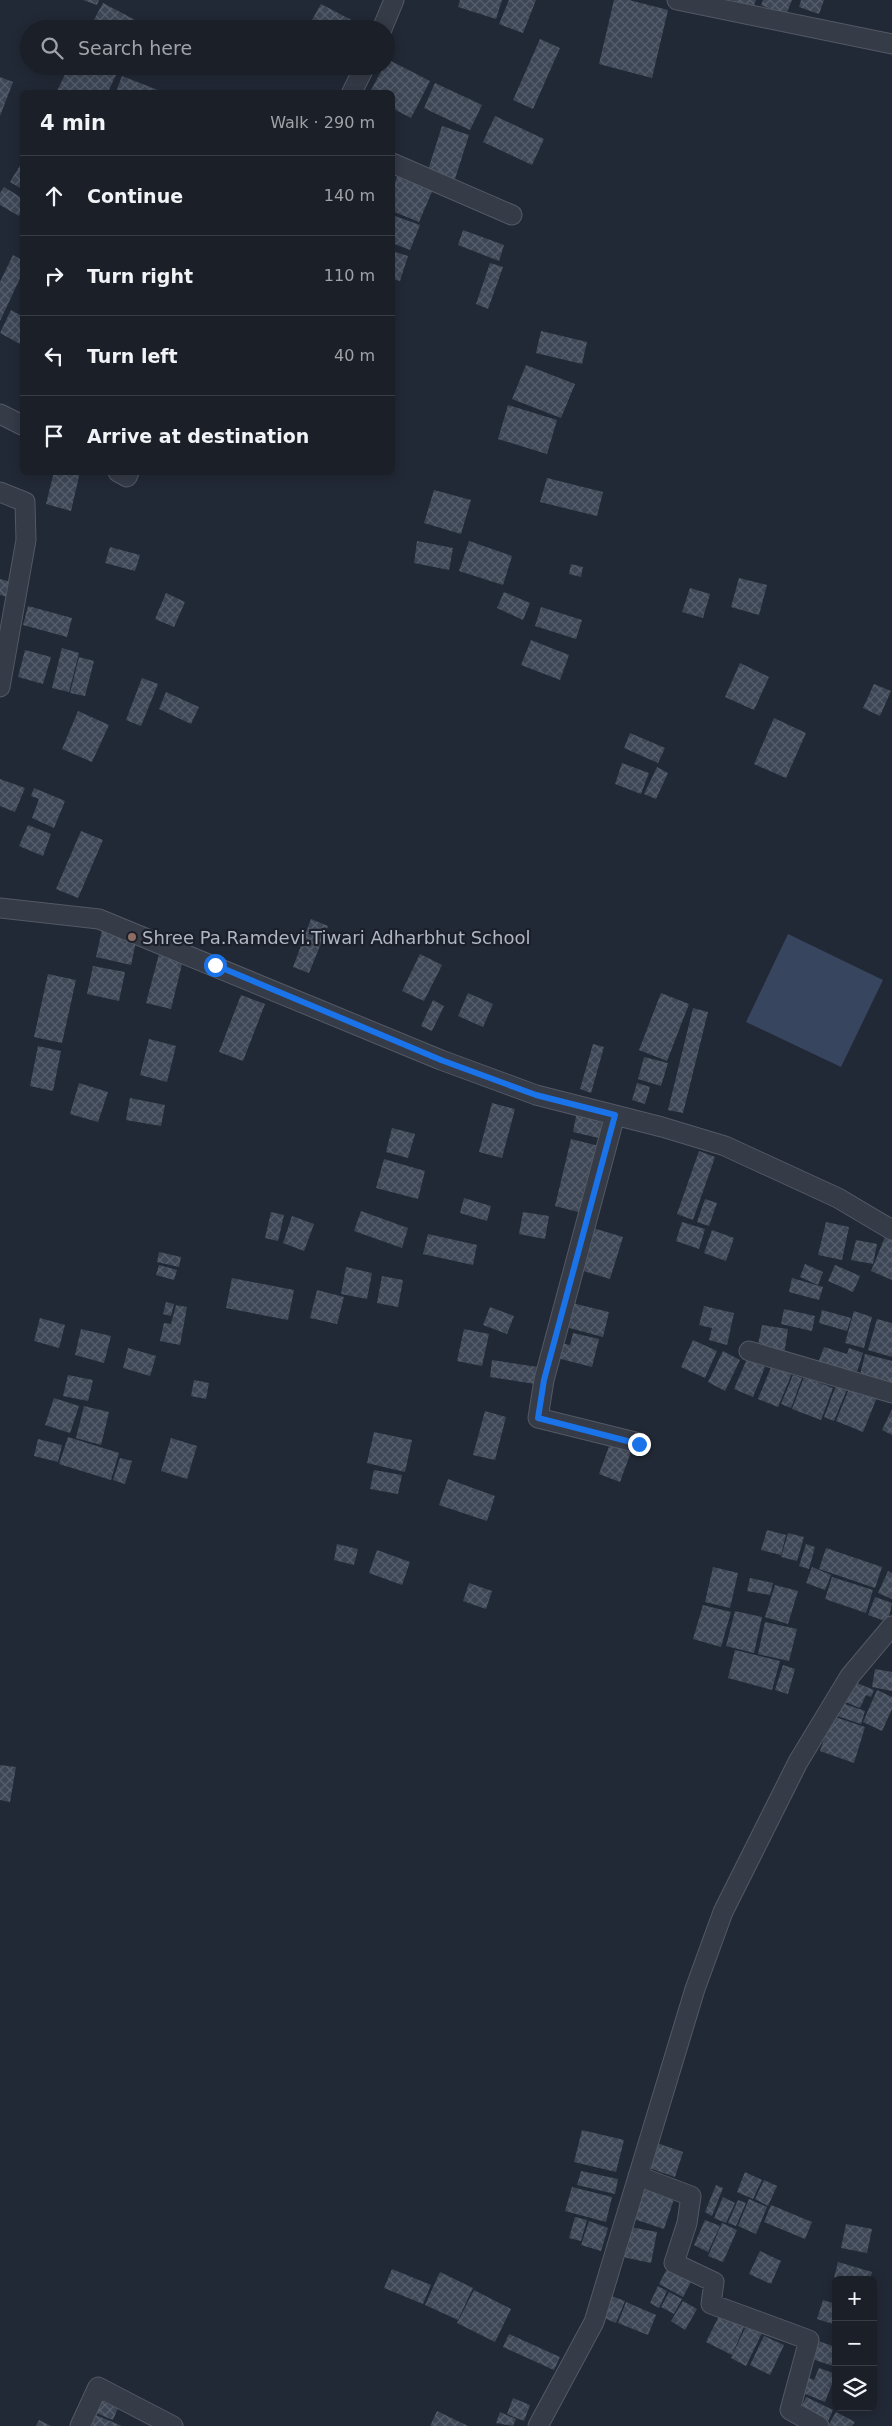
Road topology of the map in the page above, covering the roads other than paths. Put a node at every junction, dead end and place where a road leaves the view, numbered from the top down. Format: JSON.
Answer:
{"nodes":[{"id":1,"x":394,"y":0,"type":"edge"},
{"id":2,"x":677,"y":0,"type":"edge"},
{"id":3,"x":386,"y":20,"type":"edge"},
{"id":4,"x":892,"y":44,"type":"edge"},
{"id":5,"x":360,"y":75,"type":"edge"},
{"id":6,"x":353,"y":90,"type":"edge"},
{"id":7,"x":395,"y":163,"type":"edge"},
{"id":8,"x":512,"y":215,"type":"dead end"},
{"id":9,"x":0,"y":414,"type":"edge"},
{"id":10,"x":20,"y":424,"type":"edge"},
{"id":11,"x":0,"y":492,"type":"edge"},
{"id":12,"x":0,"y":687,"type":"edge"},
{"id":13,"x":0,"y":908,"type":"edge"},
{"id":14,"x":615,"y":1115,"type":"junction"},
{"id":15,"x":892,"y":1230,"type":"edge"},
{"id":16,"x":748,"y":1351,"type":"dead end"},
{"id":17,"x":892,"y":1393,"type":"edge"},
{"id":18,"x":639,"y":1444,"type":"dead end"},
{"id":19,"x":892,"y":1626,"type":"edge"},
{"id":20,"x":638,"y":2176,"type":"junction"},
{"id":21,"x":80,"y":2426,"type":"edge"},
{"id":22,"x":173,"y":2426,"type":"edge"},
{"id":23,"x":538,"y":2426,"type":"edge"},
{"id":24,"x":819,"y":2426,"type":"edge"}],
"edges":[{"from":1,"to":3,"type":"street"},
{"from":2,"to":4,"type":"street"},
{"from":5,"to":6,"type":"street"},
{"from":7,"to":8,"type":"street"},
{"from":9,"to":10,"type":"street"},
{"from":11,"to":12,"type":"street"},
{"from":13,"to":14,"type":"street"},
{"from":14,"to":15,"type":"street"},
{"from":14,"to":18,"type":"street"},
{"from":16,"to":17,"type":"street"},
{"from":19,"to":20,"type":"street"},
{"from":20,"to":23,"type":"street"},
{"from":20,"to":24,"type":"street"},
{"from":21,"to":22,"type":"street"}]}
